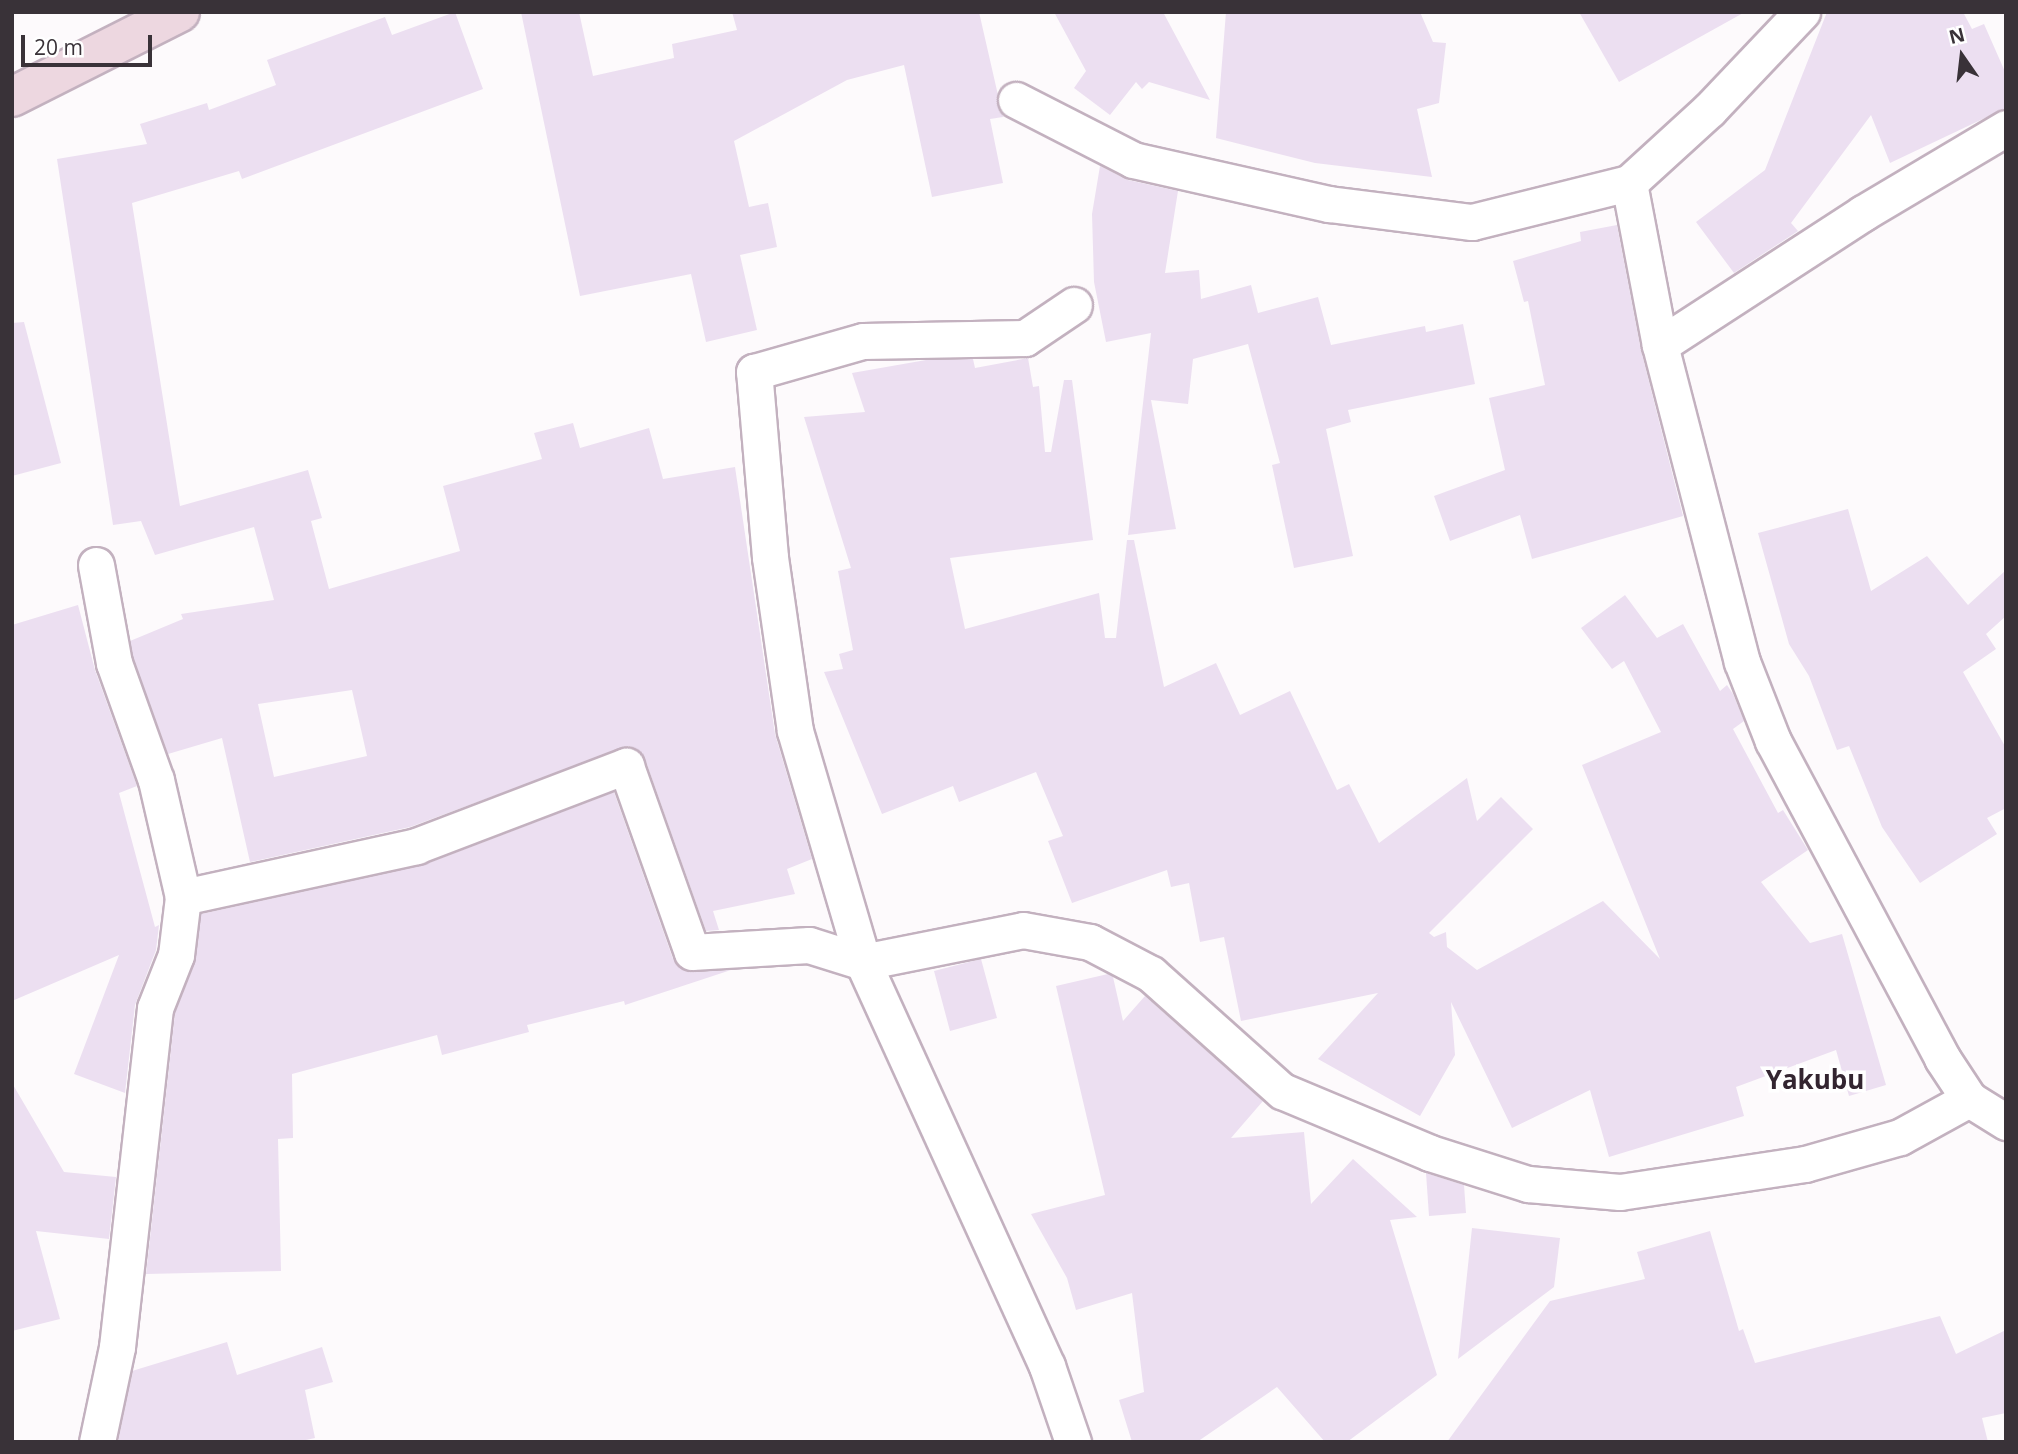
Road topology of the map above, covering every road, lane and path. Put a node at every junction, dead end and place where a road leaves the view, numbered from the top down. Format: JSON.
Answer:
{"nodes":[{"id":1,"x":122,"y":12,"type":"edge"},
{"id":2,"x":180,"y":12,"type":"edge"},
{"id":3,"x":1802,"y":12,"type":"edge"},
{"id":4,"x":12,"y":69,"type":"edge"},
{"id":5,"x":12,"y":97,"type":"edge"},
{"id":6,"x":1016,"y":100,"type":"dead end"},
{"id":7,"x":2006,"y":128,"type":"edge"},
{"id":8,"x":1629,"y":183,"type":"junction"},
{"id":9,"x":1074,"y":305,"type":"dead end"},
{"id":10,"x":1660,"y":345,"type":"junction"},
{"id":11,"x":96,"y":565,"type":"dead end"},
{"id":12,"x":183,"y":897,"type":"junction"},
{"id":13,"x":863,"y":962,"type":"junction"},
{"id":14,"x":1969,"y":1099,"type":"junction"},
{"id":15,"x":2006,"y":1122,"type":"edge"},
{"id":16,"x":97,"y":1442,"type":"edge"},
{"id":17,"x":1073,"y":1442,"type":"edge"}],
"edges":[{"from":1,"to":4,"type":"street"},
{"from":2,"to":5,"type":"street"},
{"from":3,"to":8,"type":"street"},
{"from":6,"to":8,"type":"street"},
{"from":7,"to":10,"type":"street"},
{"from":8,"to":10,"type":"street"},
{"from":9,"to":13,"type":"street"},
{"from":10,"to":14,"type":"street"},
{"from":11,"to":12,"type":"street"},
{"from":12,"to":13,"type":"street"},
{"from":12,"to":16,"type":"street"},
{"from":13,"to":14,"type":"street"},
{"from":13,"to":17,"type":"street"},
{"from":14,"to":15,"type":"street"}]}
